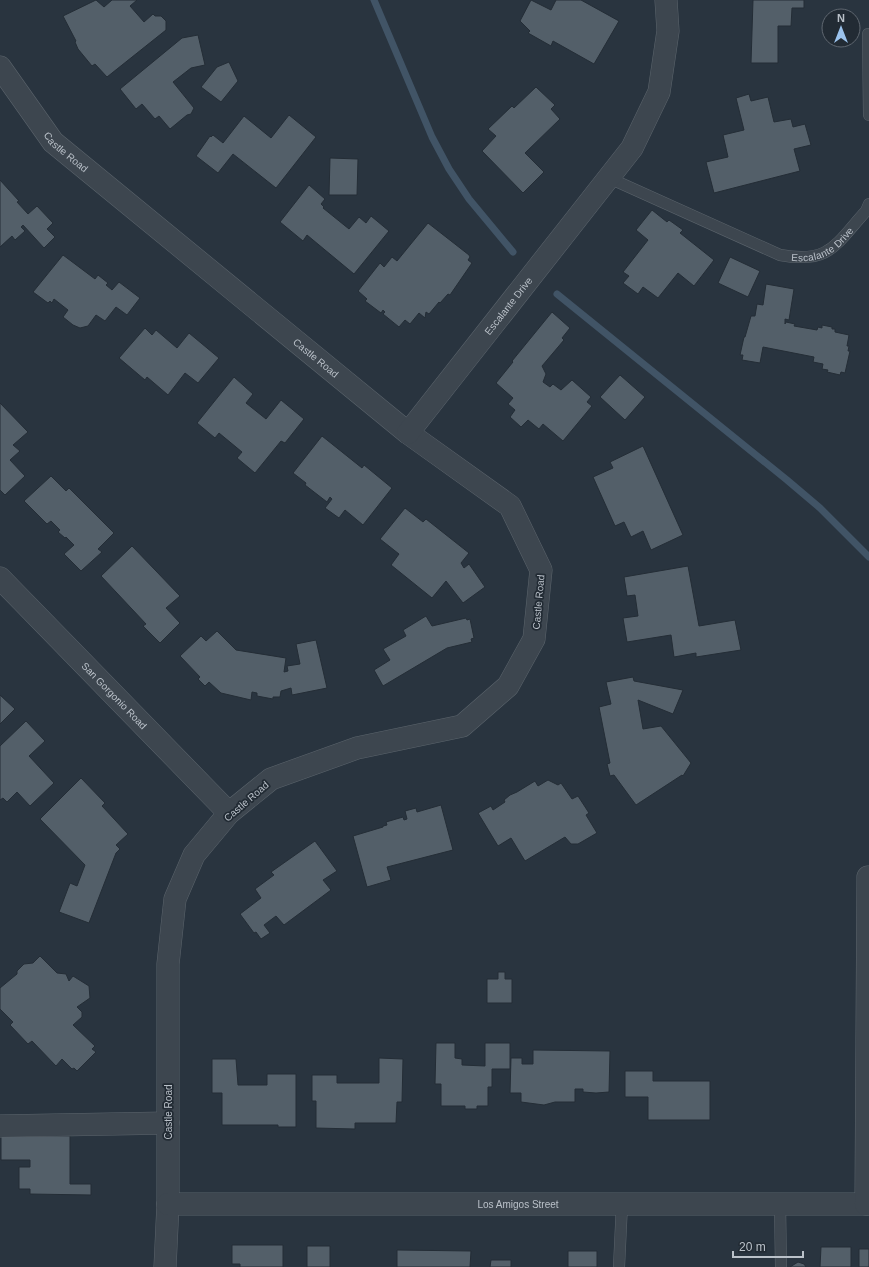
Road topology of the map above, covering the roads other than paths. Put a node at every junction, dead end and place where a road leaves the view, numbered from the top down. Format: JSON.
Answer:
{"nodes":[{"id":1,"x":666,"y":0,"type":"edge"},
{"id":2,"x":868,"y":34,"type":"edge"},
{"id":3,"x":0,"y":68,"type":"edge"},
{"id":4,"x":869,"y":115,"type":"edge"},
{"id":5,"x":609,"y":178,"type":"junction"},
{"id":6,"x":869,"y":204,"type":"edge"},
{"id":7,"x":408,"y":433,"type":"junction"},
{"id":8,"x":0,"y":578,"type":"edge"},
{"id":9,"x":229,"y":813,"type":"junction"},
{"id":10,"x":868,"y":877,"type":"dead end"},
{"id":11,"x":168,"y":1123,"type":"junction"},
{"id":12,"x":0,"y":1126,"type":"edge"},
{"id":13,"x":168,"y":1204,"type":"junction"},
{"id":14,"x":622,"y":1204,"type":"junction"},
{"id":15,"x":780,"y":1204,"type":"junction"},
{"id":16,"x":868,"y":1204,"type":"edge"},
{"id":17,"x":165,"y":1267,"type":"edge"},
{"id":18,"x":619,"y":1267,"type":"edge"},
{"id":19,"x":781,"y":1267,"type":"edge"}],
"edges":[{"from":1,"to":5,"type":"street","name":"Escalante Drive"},
{"from":2,"to":4,"type":"lane"},
{"from":3,"to":7,"type":"street","name":"Castle Road"},
{"from":5,"to":6,"type":"lane","name":"Escalante Drive"},
{"from":5,"to":7,"type":"street","name":"Escalante Drive"},
{"from":7,"to":9,"type":"street","name":"Castle Road"},
{"from":8,"to":9,"type":"street","name":"San Gorgonio Road"},
{"from":9,"to":11,"type":"street","name":"Castle Road"},
{"from":10,"to":16,"type":"street"},
{"from":11,"to":12,"type":"street"},
{"from":11,"to":13,"type":"street","name":"Castle Road"},
{"from":13,"to":14,"type":"street","name":"Los Amigos Street"},
{"from":13,"to":17,"type":"street","name":"Castle Road"},
{"from":14,"to":15,"type":"street","name":"Los Amigos Street"},
{"from":14,"to":18,"type":"lane"},
{"from":15,"to":16,"type":"street","name":"Los Amigos Street"},
{"from":15,"to":19,"type":"lane"}]}
